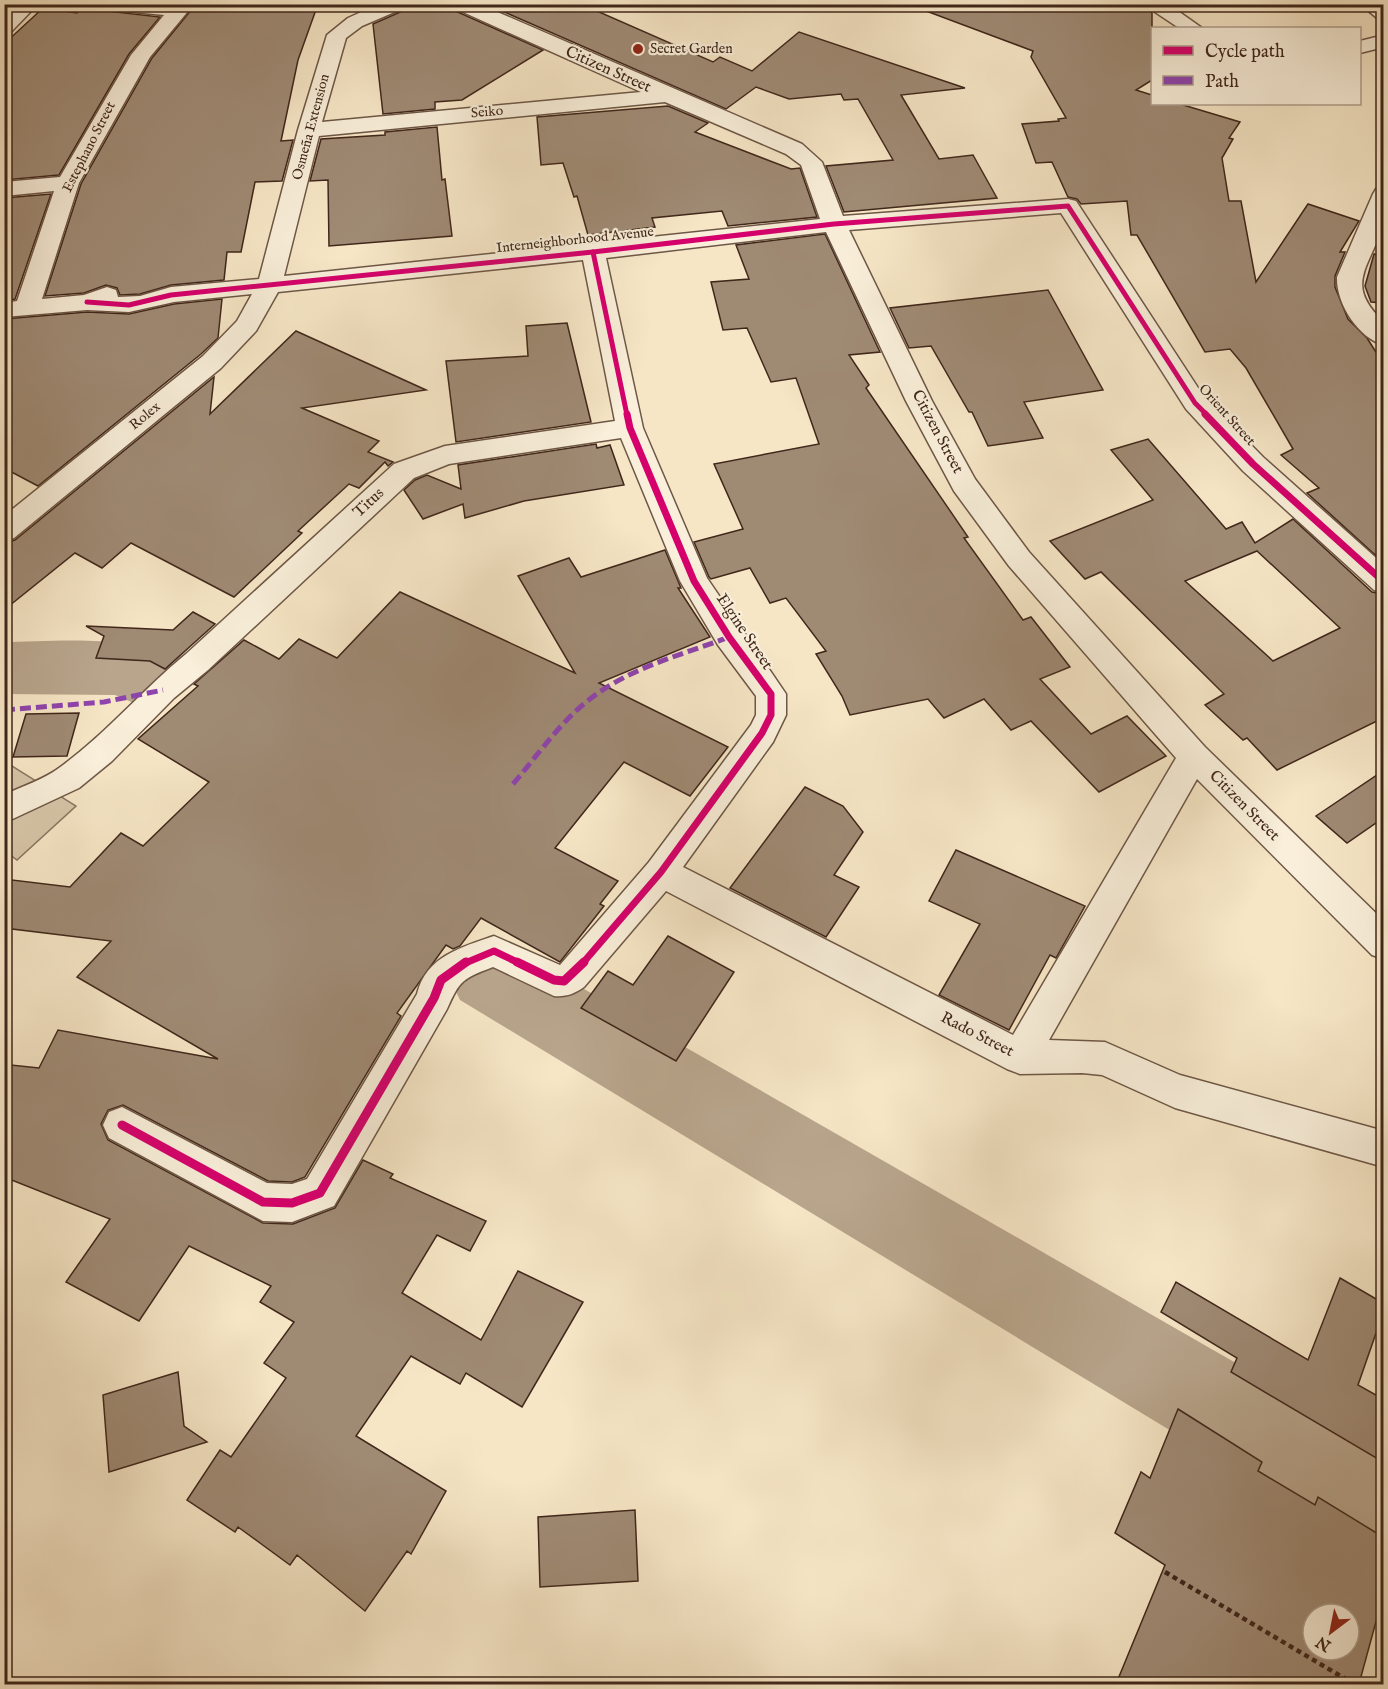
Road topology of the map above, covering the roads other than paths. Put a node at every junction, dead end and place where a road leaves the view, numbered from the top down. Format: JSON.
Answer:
{"nodes":[{"id":1,"x":28,"y":4,"type":"edge"},
{"id":2,"x":113,"y":4,"type":"edge"},
{"id":3,"x":397,"y":4,"type":"edge"},
{"id":4,"x":461,"y":4,"type":"edge"},
{"id":5,"x":1153,"y":4,"type":"edge"},
{"id":6,"x":1370,"y":4,"type":"edge"},
{"id":7,"x":182,"y":7,"type":"edge"},
{"id":8,"x":1383,"y":15,"type":"edge"},
{"id":9,"x":1190,"y":27,"type":"edge"},
{"id":10,"x":4,"y":28,"type":"edge"},
{"id":11,"x":1383,"y":42,"type":"edge"},
{"id":12,"x":1361,"y":47,"type":"edge"},
{"id":13,"x":666,"y":95,"type":"junction"},
{"id":14,"x":309,"y":130,"type":"junction"},
{"id":15,"x":68,"y":183,"type":"junction"},
{"id":16,"x":4,"y":189,"type":"edge"},
{"id":17,"x":1383,"y":194,"type":"edge"},
{"id":18,"x":1068,"y":206,"type":"joint"},
{"id":19,"x":834,"y":224,"type":"junction"},
{"id":20,"x":593,"y":252,"type":"junction"},
{"id":21,"x":269,"y":286,"type":"junction"},
{"id":22,"x":16,"y":309,"type":"edge"},
{"id":23,"x":1383,"y":337,"type":"edge"},
{"id":24,"x":630,"y":428,"type":"junction"},
{"id":25,"x":4,"y":531,"type":"edge"},
{"id":26,"x":1383,"y":582,"type":"edge"},
{"id":27,"x":1194,"y":756,"type":"junction"},
{"id":28,"x":4,"y":810,"type":"edge"},
{"id":29,"x":661,"y":872,"type":"junction"},
{"id":30,"x":1383,"y":944,"type":"edge"},
{"id":31,"x":1020,"y":1057,"type":"junction"},
{"id":32,"x":122,"y":1125,"type":"dead end"},
{"id":33,"x":1383,"y":1149,"type":"edge"}],
"edges":[{"from":1,"to":10,"type":"street"},
{"from":2,"to":7,"type":"street"},
{"from":3,"to":14,"type":"street","name":"Osmeña Extension"},
{"from":4,"to":13,"type":"street","name":"Citizen Street"},
{"from":5,"to":9,"type":"street"},
{"from":6,"to":8,"type":"street"},
{"from":7,"to":15,"type":"street","name":"Estephano Street"},
{"from":11,"to":12,"type":"street"},
{"from":13,"to":14,"type":"street","name":"Seiko"},
{"from":13,"to":19,"type":"street","name":"Citizen Street"},
{"from":14,"to":21,"type":"street","name":"Osmeña Extension"},
{"from":15,"to":16,"type":"street"},
{"from":15,"to":22,"type":"street","name":"Estephano Street"},
{"from":17,"to":23,"type":"street"},
{"from":18,"to":19,"type":"street","name":"Interneighborhood Avenue"},
{"from":18,"to":26,"type":"street","name":"Orient Street"},
{"from":19,"to":20,"type":"street","name":"Interneighborhood Avenue"},
{"from":19,"to":27,"type":"street","name":"Citizen Street"},
{"from":20,"to":21,"type":"street","name":"Interneighborhood Avenue"},
{"from":20,"to":24,"type":"street","name":"Elgine Street"},
{"from":21,"to":22,"type":"street","name":"Interneighborhood Avenue"},
{"from":21,"to":25,"type":"street","name":"Rolex"},
{"from":24,"to":28,"type":"street","name":"Titus"},
{"from":24,"to":29,"type":"street","name":"Elgine Street"},
{"from":27,"to":30,"type":"street","name":"Citizen Street"},
{"from":27,"to":31,"type":"street"},
{"from":29,"to":31,"type":"street","name":"Rado Street"},
{"from":29,"to":32,"type":"street","name":"Elgine Street"},
{"from":31,"to":33,"type":"street","name":"Rado Street"}]}
